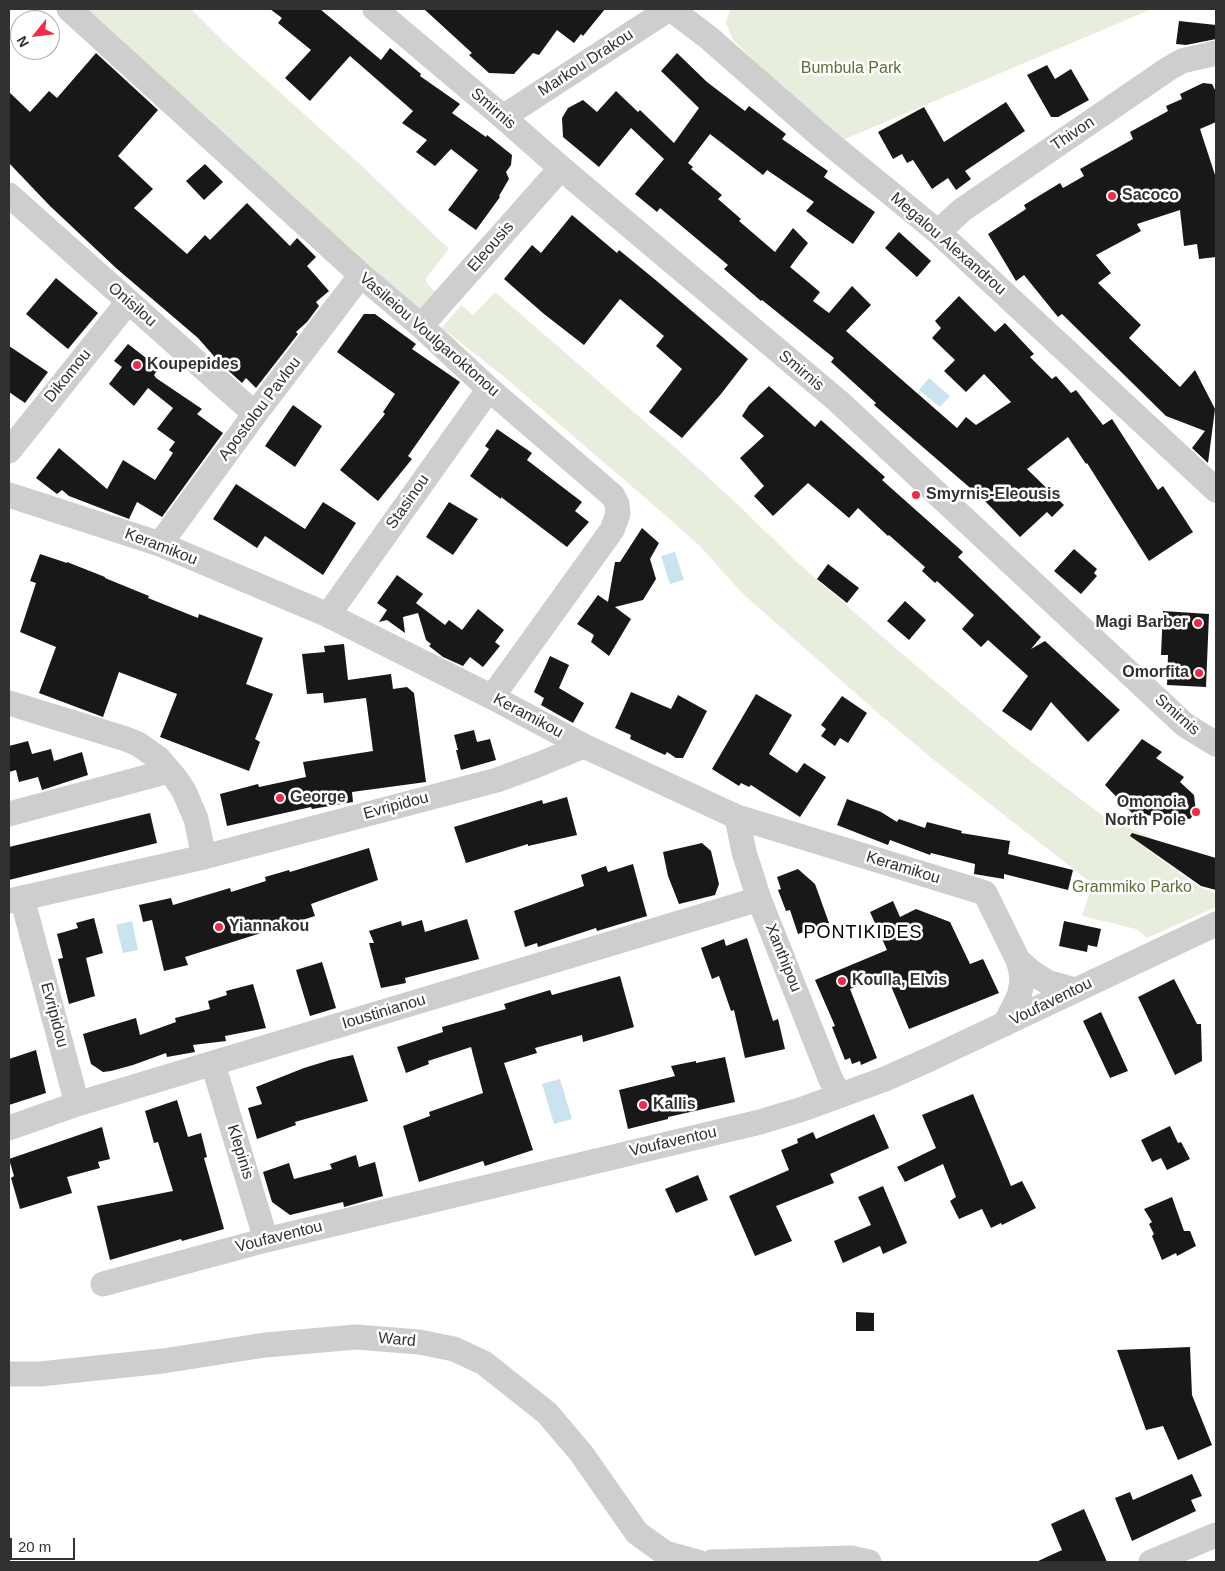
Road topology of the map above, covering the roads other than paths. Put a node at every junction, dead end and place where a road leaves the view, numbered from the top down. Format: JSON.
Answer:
{"nodes":[{"id":1,"x":69,"y":9,"type":"edge"},
{"id":2,"x":375,"y":9,"type":"edge"},
{"id":3,"x":670,"y":9,"type":"edge"},
{"id":4,"x":1216,"y":53,"type":"edge"},
{"id":5,"x":503,"y":117,"type":"junction"},
{"id":6,"x":560,"y":168,"type":"junction"},
{"id":7,"x":9,"y":196,"type":"edge"},
{"id":8,"x":938,"y":232,"type":"junction"},
{"id":9,"x":361,"y":276,"type":"junction"},
{"id":10,"x":128,"y":302,"type":"junction"},
{"id":11,"x":421,"y":326,"type":"junction"},
{"id":12,"x":489,"y":389,"type":"junction"},
{"id":13,"x":255,"y":414,"type":"junction"},
{"id":14,"x":9,"y":451,"type":"edge"},
{"id":15,"x":1216,"y":490,"type":"edge"},
{"id":16,"x":9,"y":496,"type":"edge"},
{"id":17,"x":160,"y":544,"type":"junction"},
{"id":18,"x":328,"y":615,"type":"junction"},
{"id":19,"x":492,"y":696,"type":"junction"},
{"id":20,"x":9,"y":703,"type":"edge"},
{"id":21,"x":1216,"y":744,"type":"edge"},
{"id":22,"x":584,"y":746,"type":"junction"},
{"id":23,"x":169,"y":771,"type":"junction"},
{"id":24,"x":9,"y":814,"type":"edge"},
{"id":25,"x":737,"y":817,"type":"junction"},
{"id":26,"x":204,"y":857,"type":"junction"},
{"id":27,"x":759,"y":899,"type":"junction"},
{"id":28,"x":15,"y":900,"type":"edge"},
{"id":29,"x":1216,"y":924,"type":"edge"},
{"id":30,"x":1018,"y":960,"type":"junction"},
{"id":31,"x":1075,"y":990,"type":"junction"},
{"id":32,"x":1005,"y":1024,"type":"junction"},
{"id":33,"x":213,"y":1064,"type":"junction"},
{"id":34,"x":840,"y":1095,"type":"junction"},
{"id":35,"x":77,"y":1104,"type":"junction"},
{"id":36,"x":9,"y":1128,"type":"edge"},
{"id":37,"x":266,"y":1240,"type":"junction"},
{"id":38,"x":103,"y":1284,"type":"dead end"},
{"id":39,"x":9,"y":1374,"type":"edge"},
{"id":40,"x":1216,"y":1535,"type":"edge"},
{"id":41,"x":698,"y":1562,"type":"edge"},
{"id":42,"x":712,"y":1562,"type":"edge"},
{"id":43,"x":869,"y":1562,"type":"edge"},
{"id":44,"x":1152,"y":1562,"type":"edge"}],
"edges":[{"from":1,"to":9,"type":"street","name":"Vasileiou Voulgaroktonou"},
{"from":2,"to":5,"type":"street","name":"Smirnis"},
{"from":3,"to":5,"type":"street","name":"Markou Drakou"},
{"from":3,"to":8,"type":"street","name":"Megalou Alexandrou"},
{"from":4,"to":8,"type":"street","name":"Thivon"},
{"from":5,"to":6,"type":"street","name":"Smirnis"},
{"from":6,"to":11,"type":"street","name":"Eleousis"},
{"from":6,"to":21,"type":"street","name":"Smirnis"},
{"from":7,"to":10,"type":"street","name":"Onisilou"},
{"from":8,"to":15,"type":"street","name":"Megalou Alexandrou"},
{"from":9,"to":11,"type":"street","name":"Vasileiou Voulgaroktonou"},
{"from":9,"to":13,"type":"street","name":"Apostolou Pavlou"},
{"from":10,"to":13,"type":"street","name":"Onisilou"},
{"from":10,"to":14,"type":"street","name":"Dikomou"},
{"from":11,"to":12,"type":"street","name":"Vasileiou Voulgaroktonou"},
{"from":12,"to":18,"type":"street","name":"Stasinou"},
{"from":12,"to":19,"type":"street","name":"Vasileiou Voulgaroktonou"},
{"from":13,"to":17,"type":"street","name":"Apostolou Pavlou"},
{"from":16,"to":17,"type":"street","name":"Keramikou"},
{"from":17,"to":18,"type":"street","name":"Keramikou"},
{"from":18,"to":19,"type":"street","name":"Keramikou"},
{"from":19,"to":22,"type":"street","name":"Keramikou"},
{"from":20,"to":23,"type":"street"},
{"from":22,"to":25,"type":"street","name":"Keramikou"},
{"from":22,"to":26,"type":"street","name":"Evripidou"},
{"from":23,"to":24,"type":"street"},
{"from":23,"to":26,"type":"street"},
{"from":25,"to":27,"type":"street","name":"Xanthipou"},
{"from":25,"to":30,"type":"street","name":"Keramikou"},
{"from":26,"to":28,"type":"street","name":"Evripidou"},
{"from":27,"to":33,"type":"street","name":"Ioustinianou"},
{"from":27,"to":34,"type":"street","name":"Xanthipou"},
{"from":28,"to":35,"type":"street","name":"Evripidou"},
{"from":29,"to":31,"type":"street","name":"Voufaventou"},
{"from":30,"to":31,"type":"street","name":"Keramikou"},
{"from":30,"to":32,"type":"street","name":"Keramikou"},
{"from":31,"to":32,"type":"street","name":"Voufaventou"},
{"from":32,"to":34,"type":"street","name":"Voufaventou"},
{"from":33,"to":35,"type":"street","name":"Ioustinianou"},
{"from":33,"to":37,"type":"street","name":"Klepinis"},
{"from":34,"to":37,"type":"street","name":"Voufaventou"},
{"from":35,"to":36,"type":"street","name":"Ioustinianou"},
{"from":37,"to":38,"type":"street","name":"Voufaventou"},
{"from":39,"to":41,"type":"street","name":"Ward"},
{"from":40,"to":44,"type":"street"},
{"from":42,"to":43,"type":"street"}]}
